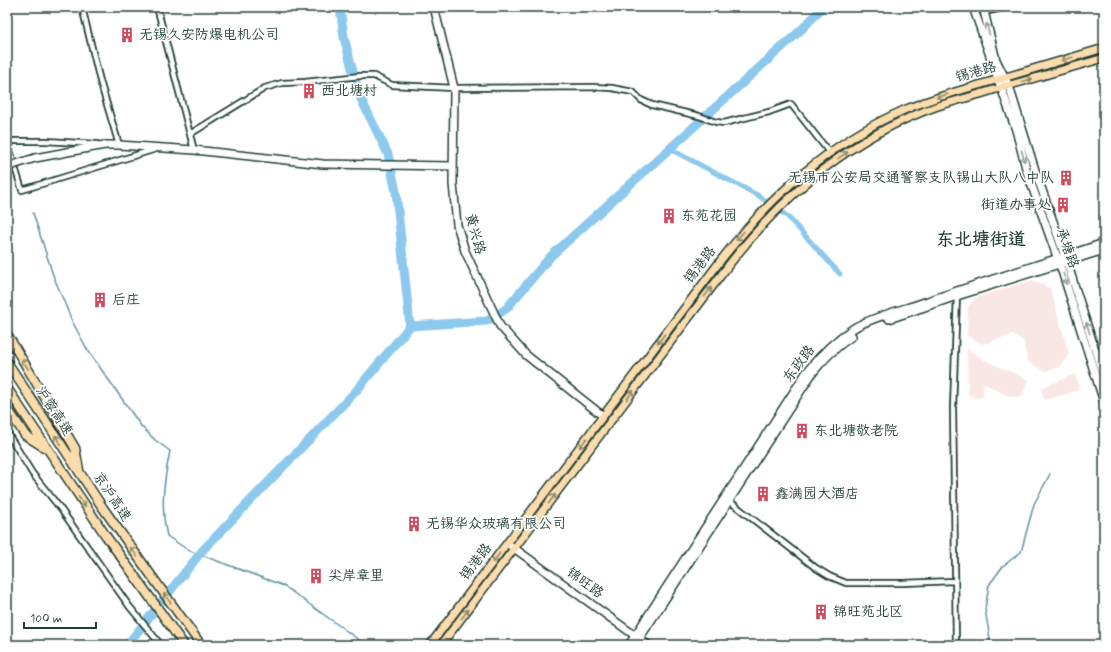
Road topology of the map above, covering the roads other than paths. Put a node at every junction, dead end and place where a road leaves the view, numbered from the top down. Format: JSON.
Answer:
{"nodes":[{"id":1,"x":82,"y":7,"type":"edge"},
{"id":2,"x":157,"y":7,"type":"edge"},
{"id":3,"x":434,"y":7,"type":"edge"},
{"id":4,"x":973,"y":7,"type":"edge"},
{"id":5,"x":1007,"y":7,"type":"edge"},
{"id":6,"x":983,"y":10,"type":"edge"},
{"id":7,"x":1104,"y":48,"type":"edge"},
{"id":8,"x":1104,"y":58,"type":"edge"},
{"id":9,"x":1001,"y":78,"type":"junction"},
{"id":10,"x":1005,"y":87,"type":"junction"},
{"id":11,"x":454,"y":88,"type":"junction"},
{"id":12,"x":190,"y":134,"type":"junction"},
{"id":13,"x":7,"y":141,"type":"edge"},
{"id":14,"x":105,"y":145,"type":"junction"},
{"id":15,"x":119,"y":145,"type":"junction"},
{"id":16,"x":159,"y":148,"type":"junction"},
{"id":17,"x":194,"y":150,"type":"junction"},
{"id":18,"x":829,"y":152,"type":"junction"},
{"id":19,"x":453,"y":166,"type":"junction"},
{"id":20,"x":7,"y":167,"type":"edge"},
{"id":21,"x":1104,"y":243,"type":"edge"},
{"id":22,"x":1104,"y":250,"type":"edge"},
{"id":23,"x":1062,"y":261,"type":"junction"},
{"id":24,"x":957,"y":293,"type":"junction"},
{"id":25,"x":7,"y":334,"type":"edge"},
{"id":26,"x":7,"y":362,"type":"edge"},
{"id":27,"x":1104,"y":378,"type":"edge"},
{"id":28,"x":7,"y":388,"type":"edge"},
{"id":29,"x":1104,"y":402,"type":"edge"},
{"id":30,"x":7,"y":408,"type":"edge"},
{"id":31,"x":603,"y":416,"type":"junction"},
{"id":32,"x":7,"y":432,"type":"edge"},
{"id":33,"x":9,"y":441,"type":"edge"},
{"id":34,"x":47,"y":449,"type":"junction"},
{"id":35,"x":79,"y":473,"type":"junction"},
{"id":36,"x":727,"y":500,"type":"junction"},
{"id":37,"x":507,"y":543,"type":"junction"},
{"id":38,"x":514,"y":548,"type":"junction"},
{"id":39,"x":954,"y":581,"type":"junction"},
{"id":40,"x":637,"y":637,"type":"junction"},
{"id":41,"x":161,"y":645,"type":"edge"},
{"id":42,"x":184,"y":645,"type":"edge"},
{"id":43,"x":201,"y":645,"type":"edge"},
{"id":44,"x":430,"y":645,"type":"edge"},
{"id":45,"x":441,"y":645,"type":"edge"},
{"id":46,"x":629,"y":645,"type":"edge"},
{"id":47,"x":635,"y":645,"type":"edge"},
{"id":48,"x":648,"y":645,"type":"edge"},
{"id":49,"x":956,"y":645,"type":"edge"}],
"edges":[{"from":1,"to":15,"type":"street"},
{"from":2,"to":12,"type":"street"},
{"from":3,"to":11,"type":"street","name":"黄兴路"},
{"from":4,"to":9,"type":"street"},
{"from":5,"to":6,"type":"street"},
{"from":9,"to":6,"type":"street","one_way":true},
{"from":7,"to":9,"type":"main road","name":"锡港路","one_way":true},
{"from":10,"to":8,"type":"main road","name":"锡港路","one_way":true},
{"from":9,"to":10,"type":"street","name":"承塘路"},
{"from":9,"to":18,"type":"main road","name":"锡港路","one_way":true},
{"from":10,"to":23,"type":"street","name":"承塘路"},
{"from":38,"to":10,"type":"main road","name":"锡港路","one_way":true},
{"from":11,"to":12,"type":"street"},
{"from":11,"to":18,"type":"street"},
{"from":11,"to":19,"type":"street","name":"黄兴路"},
{"from":12,"to":17,"type":"street"},
{"from":13,"to":14,"type":"street"},
{"from":13,"to":16,"type":"street"},
{"from":14,"to":15,"type":"street"},
{"from":14,"to":20,"type":"street","bridge":true},
{"from":15,"to":16,"type":"street"},
{"from":16,"to":17,"type":"street"},
{"from":17,"to":19,"type":"street"},
{"from":18,"to":31,"type":"main road","name":"锡港路","one_way":true},
{"from":19,"to":31,"type":"street","name":"黄兴路"},
{"from":21,"to":23,"type":"street","name":"东政路"},
{"from":22,"to":23,"type":"street","name":"东政路"},
{"from":23,"to":24,"type":"street","name":"东政路"},
{"from":27,"to":23,"type":"street","name":"承塘路","one_way":true},
{"from":23,"to":29,"type":"street","name":"承塘路","one_way":true},
{"from":24,"to":36,"type":"street","name":"东政路"},
{"from":24,"to":39,"type":"street"},
{"from":35,"to":25,"type":"highway","name":"京沪高速","one_way":true},
{"from":35,"to":26,"type":"highway","name":"沪蓉高速","one_way":true},
{"from":28,"to":34,"type":"highway","name":"沪蓉高速"},
{"from":30,"to":34,"type":"highway","name":"京沪高速"},
{"from":31,"to":37,"type":"main road","name":"锡港路","one_way":true},
{"from":32,"to":33,"type":"street"},
{"from":33,"to":41,"type":"street"},
{"from":34,"to":42,"type":"highway","name":"京沪高速","one_way":true},
{"from":43,"to":35,"type":"highway","name":"京沪高速","one_way":true},
{"from":36,"to":39,"type":"street"},
{"from":36,"to":40,"type":"street","name":"东政路"},
{"from":37,"to":38,"type":"street","name":"锦旺路"},
{"from":37,"to":44,"type":"main road","name":"锡港路","one_way":true},
{"from":38,"to":40,"type":"street","name":"锦旺路"},
{"from":45,"to":38,"type":"main road","name":"锡港路","one_way":true},
{"from":39,"to":49,"type":"street"},
{"from":40,"to":46,"type":"street","name":"东政路"},
{"from":40,"to":47,"type":"street","name":"东政路"},
{"from":40,"to":48,"type":"street","name":"锦旺路"}]}
